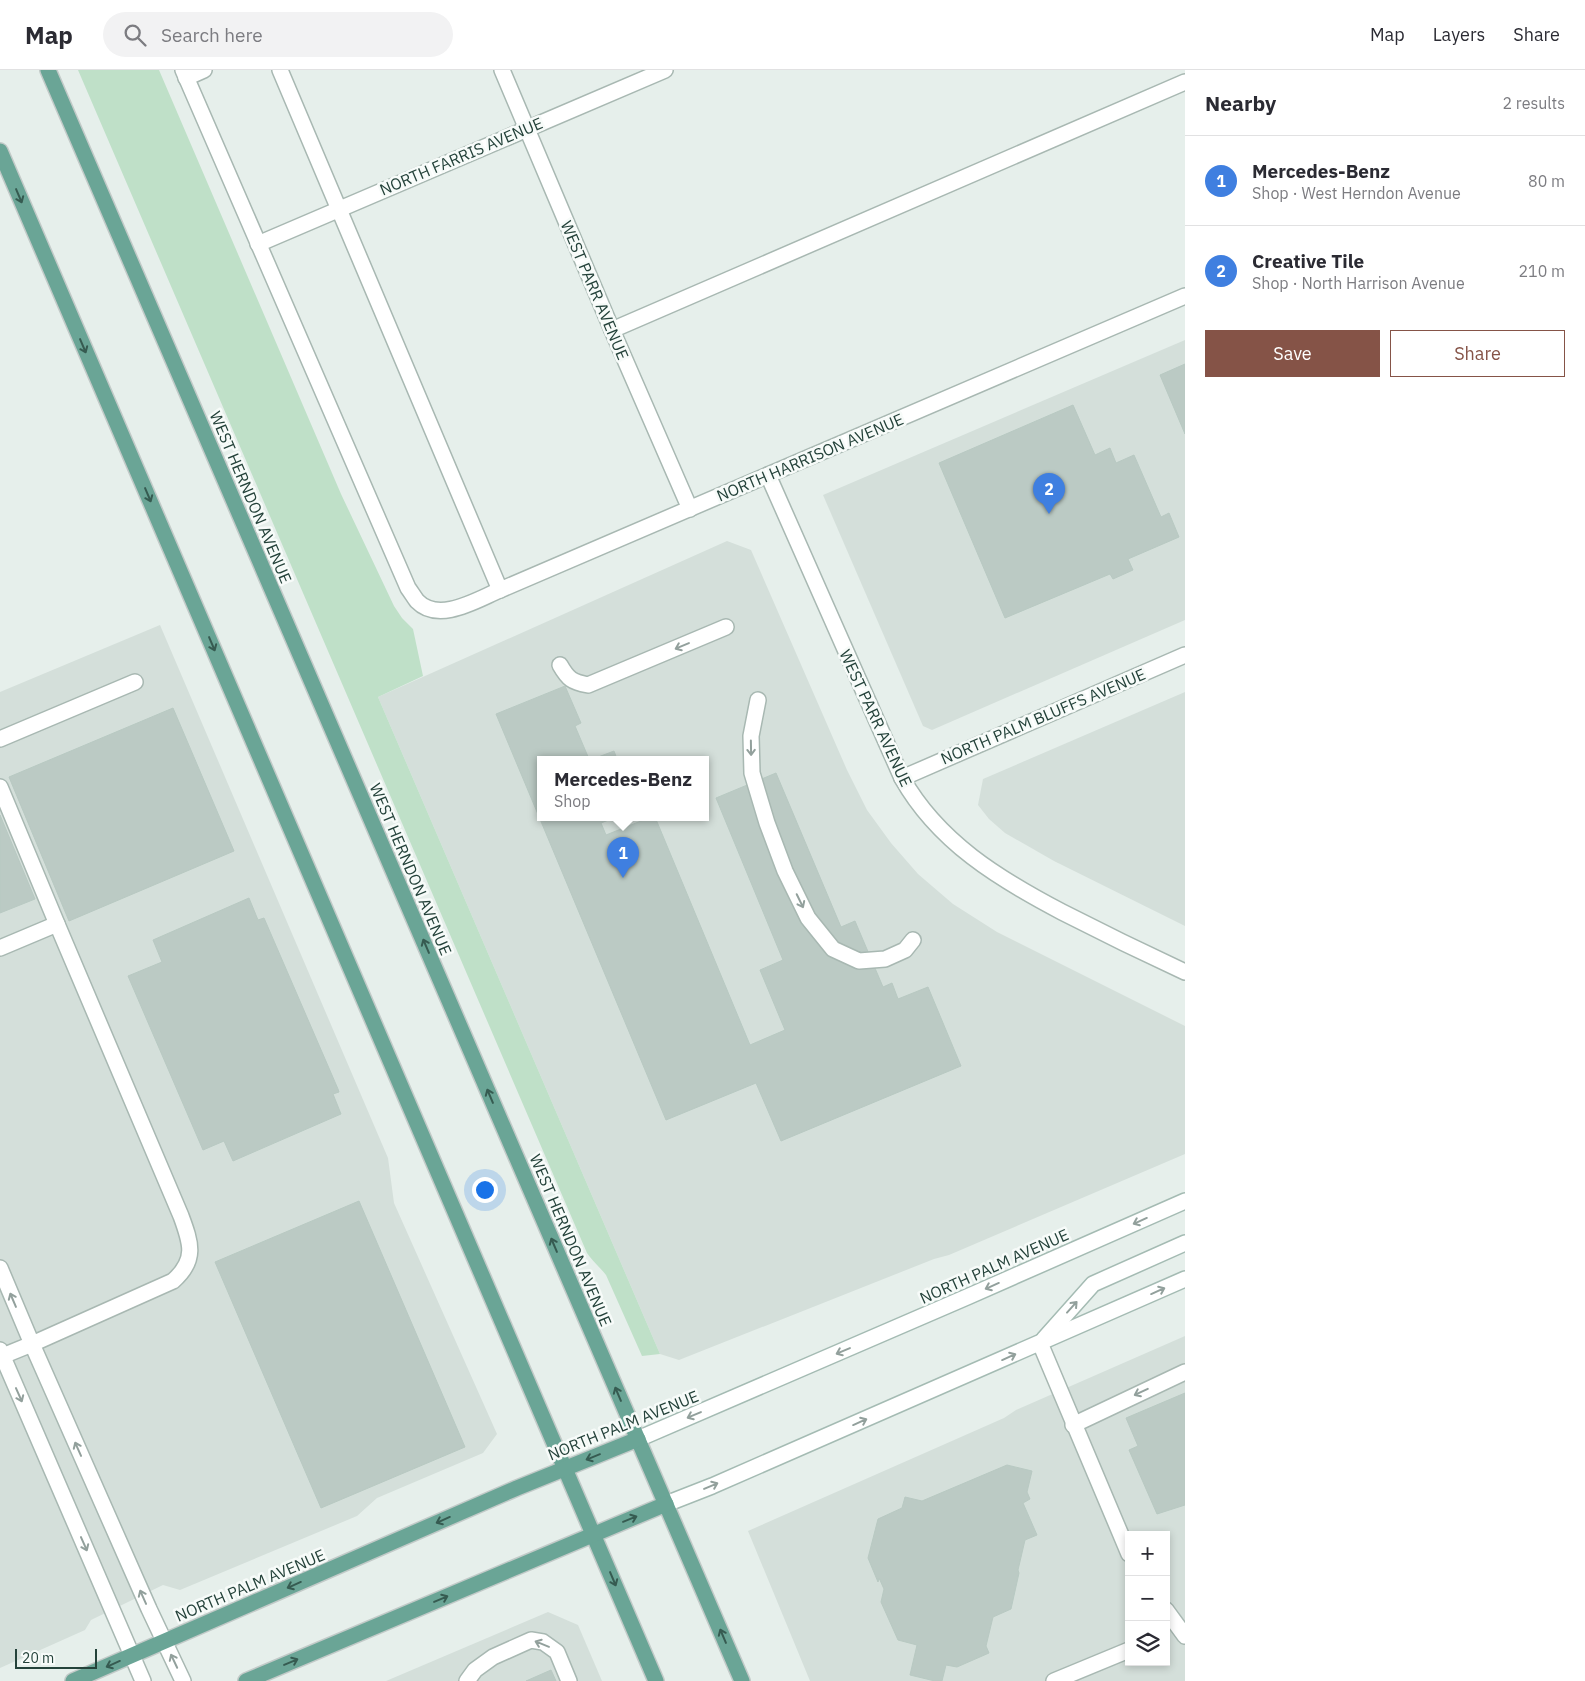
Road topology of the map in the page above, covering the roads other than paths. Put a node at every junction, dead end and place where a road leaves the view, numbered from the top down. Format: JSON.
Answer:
{"nodes":[{"id":1,"x":48,"y":70,"type":"edge"},
{"id":2,"x":204,"y":70,"type":"edge"},
{"id":3,"x":280,"y":70,"type":"edge"},
{"id":4,"x":502,"y":70,"type":"edge"},
{"id":5,"x":665,"y":70,"type":"edge"},
{"id":6,"x":184,"y":74,"type":"edge"},
{"id":7,"x":1185,"y":82,"type":"edge"},
{"id":8,"x":527,"y":128,"type":"junction"},
{"id":9,"x":0,"y":152,"type":"edge"},
{"id":10,"x":339,"y":209,"type":"junction"},
{"id":11,"x":258,"y":244,"type":"junction"},
{"id":12,"x":1185,"y":296,"type":"edge"},
{"id":13,"x":612,"y":330,"type":"junction"},
{"id":14,"x":768,"y":475,"type":"junction"},
{"id":15,"x":690,"y":509,"type":"junction"},
{"id":16,"x":500,"y":590,"type":"junction"},
{"id":17,"x":726,"y":627,"type":"dead end"},
{"id":18,"x":1185,"y":655,"type":"edge"},
{"id":19,"x":560,"y":665,"type":"dead end"},
{"id":20,"x":135,"y":682,"type":"dead end"},
{"id":21,"x":758,"y":700,"type":"dead end"},
{"id":22,"x":0,"y":739,"type":"edge"},
{"id":23,"x":902,"y":778,"type":"junction"},
{"id":24,"x":0,"y":787,"type":"edge"},
{"id":25,"x":57,"y":924,"type":"junction"},
{"id":26,"x":913,"y":940,"type":"dead end"},
{"id":27,"x":0,"y":948,"type":"edge"},
{"id":28,"x":1185,"y":972,"type":"edge"},
{"id":29,"x":1185,"y":1201,"type":"edge"},
{"id":30,"x":1185,"y":1243,"type":"edge"},
{"id":31,"x":0,"y":1268,"type":"edge"},
{"id":32,"x":1185,"y":1279,"type":"edge"},
{"id":33,"x":1040,"y":1343,"type":"junction"},
{"id":34,"x":32,"y":1344,"type":"junction"},
{"id":35,"x":1,"y":1354,"type":"edge"},
{"id":36,"x":1185,"y":1372,"type":"edge"},
{"id":37,"x":1073,"y":1425,"type":"junction"},
{"id":38,"x":638,"y":1439,"type":"junction"},
{"id":39,"x":566,"y":1467,"type":"junction"},
{"id":40,"x":666,"y":1504,"type":"junction"},
{"id":41,"x":594,"y":1534,"type":"junction"},
{"id":42,"x":1125,"y":1545,"type":"edge"},
{"id":43,"x":1170,"y":1619,"type":"edge"},
{"id":44,"x":1177,"y":1634,"type":"edge"},
{"id":45,"x":165,"y":1641,"type":"junction"},
{"id":46,"x":1125,"y":1652,"type":"edge"},
{"id":47,"x":132,"y":1655,"type":"junction"},
{"id":48,"x":73,"y":1681,"type":"edge"},
{"id":49,"x":143,"y":1681,"type":"edge"},
{"id":50,"x":183,"y":1681,"type":"edge"},
{"id":51,"x":246,"y":1681,"type":"edge"},
{"id":52,"x":467,"y":1681,"type":"edge"},
{"id":53,"x":569,"y":1681,"type":"edge"},
{"id":54,"x":656,"y":1681,"type":"edge"},
{"id":55,"x":742,"y":1681,"type":"edge"},
{"id":56,"x":1054,"y":1681,"type":"edge"}],
"edges":[{"from":38,"to":1,"type":"main road","name":"WEST HERNDON AVENUE","one_way":true},
{"from":2,"to":6,"type":"street"},
{"from":3,"to":10,"type":"street"},
{"from":4,"to":8,"type":"street","name":"WEST PARR AVENUE"},
{"from":5,"to":8,"type":"street","name":"NORTH FARRIS AVENUE"},
{"from":6,"to":11,"type":"street"},
{"from":7,"to":13,"type":"street"},
{"from":8,"to":10,"type":"street","name":"NORTH FARRIS AVENUE"},
{"from":8,"to":13,"type":"street","name":"WEST PARR AVENUE"},
{"from":9,"to":39,"type":"main road","one_way":true},
{"from":10,"to":11,"type":"street","name":"NORTH FARRIS AVENUE"},
{"from":10,"to":16,"type":"street"},
{"from":11,"to":16,"type":"street","name":"NORTH HARRISON AVENUE"},
{"from":12,"to":14,"type":"street","name":"NORTH HARRISON AVENUE"},
{"from":13,"to":15,"type":"street","name":"WEST PARR AVENUE"},
{"from":14,"to":15,"type":"street","name":"NORTH HARRISON AVENUE"},
{"from":14,"to":23,"type":"street","name":"WEST PARR AVENUE"},
{"from":15,"to":16,"type":"street","name":"NORTH HARRISON AVENUE"},
{"from":17,"to":19,"type":"street","one_way":true},
{"from":18,"to":23,"type":"street","name":"NORTH PALM BLUFFS AVENUE"},
{"from":20,"to":22,"type":"street"},
{"from":21,"to":26,"type":"street","one_way":true},
{"from":23,"to":28,"type":"street","name":"WEST PARR AVENUE"},
{"from":24,"to":25,"type":"street"},
{"from":25,"to":27,"type":"street"},
{"from":25,"to":34,"type":"street"},
{"from":29,"to":38,"type":"street","name":"NORTH PALM AVENUE","one_way":true},
{"from":33,"to":30,"type":"street","one_way":true},
{"from":34,"to":31,"type":"street","one_way":true},
{"from":33,"to":32,"type":"street","one_way":true},
{"from":33,"to":37,"type":"street"},
{"from":40,"to":33,"type":"street","one_way":true},
{"from":34,"to":35,"type":"street"},
{"from":45,"to":34,"type":"street","one_way":true},
{"from":35,"to":47,"type":"street","one_way":true},
{"from":36,"to":37,"type":"street","one_way":true},
{"from":37,"to":42,"type":"street"},
{"from":38,"to":39,"type":"main road","name":"NORTH PALM AVENUE","one_way":true},
{"from":38,"to":40,"type":"main road","name":"WEST HERNDON AVENUE"},
{"from":39,"to":41,"type":"main road"},
{"from":39,"to":45,"type":"main road","name":"NORTH PALM AVENUE","one_way":true},
{"from":41,"to":40,"type":"main road","one_way":true},
{"from":55,"to":40,"type":"main road","name":"WEST HERNDON AVENUE","one_way":true},
{"from":51,"to":41,"type":"main road","one_way":true},
{"from":41,"to":54,"type":"main road","one_way":true},
{"from":43,"to":44,"type":"street"},
{"from":45,"to":47,"type":"main road","name":"NORTH PALM AVENUE"},
{"from":50,"to":45,"type":"street","one_way":true},
{"from":46,"to":56,"type":"street"},
{"from":47,"to":48,"type":"main road","name":"NORTH PALM AVENUE","one_way":true},
{"from":47,"to":49,"type":"street"},
{"from":53,"to":52,"type":"street","one_way":true}]}
